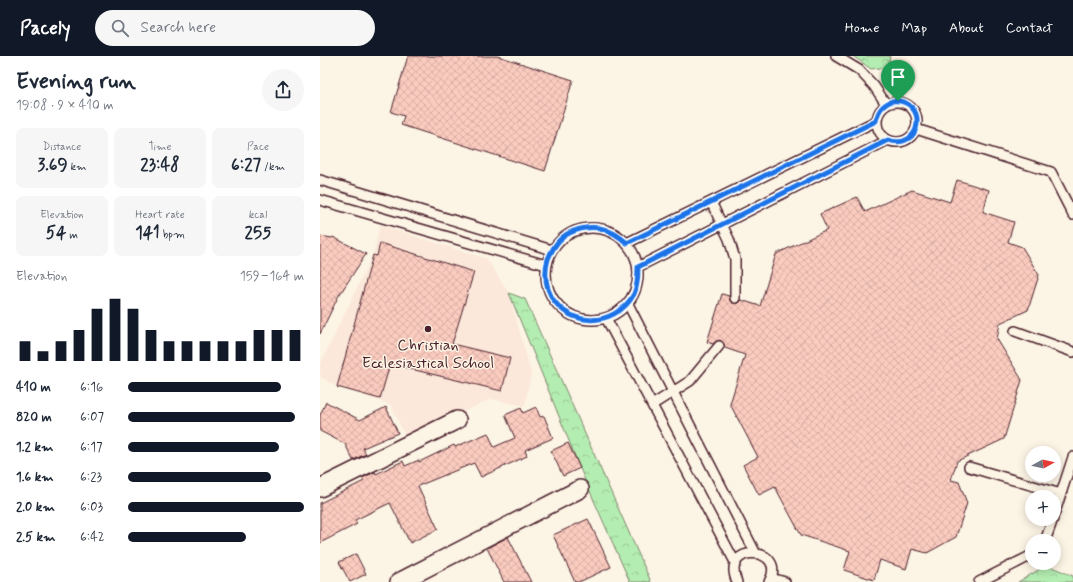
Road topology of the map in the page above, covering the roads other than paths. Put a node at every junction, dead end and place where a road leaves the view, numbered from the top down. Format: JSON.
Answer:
{"nodes":[{"id":1,"x":836,"y":56,"type":"edge"},
{"id":2,"x":886,"y":104,"type":"junction"},
{"id":3,"x":876,"y":121,"type":"junction"},
{"id":4,"x":916,"y":129,"type":"junction"},
{"id":5,"x":888,"y":140,"type":"junction"},
{"id":6,"x":320,"y":180,"type":"edge"},
{"id":7,"x":320,"y":200,"type":"edge"},
{"id":8,"x":711,"y":202,"type":"junction"},
{"id":9,"x":1073,"y":215,"type":"edge"},
{"id":10,"x":722,"y":224,"type":"junction"},
{"id":11,"x":627,"y":243,"type":"junction"},
{"id":12,"x":552,"y":250,"type":"junction"},
{"id":13,"x":546,"y":265,"type":"junction"},
{"id":14,"x":638,"y":267,"type":"junction"},
{"id":15,"x":735,"y":298,"type":"dead end"},
{"id":16,"x":628,"y":304,"type":"junction"},
{"id":17,"x":606,"y":318,"type":"junction"},
{"id":18,"x":1015,"y":331,"type":"dead end"},
{"id":19,"x":720,"y":346,"type":"dead end"},
{"id":20,"x":1073,"y":352,"type":"edge"},
{"id":21,"x":673,"y":392,"type":"junction"},
{"id":22,"x":652,"y":404,"type":"junction"},
{"id":23,"x":456,"y":420,"type":"dead end"},
{"id":24,"x":1073,"y":457,"type":"edge"},
{"id":25,"x":969,"y":467,"type":"dead end"},
{"id":26,"x":320,"y":488,"type":"edge"},
{"id":27,"x":580,"y":489,"type":"dead end"},
{"id":28,"x":1047,"y":490,"type":"edge"},
{"id":29,"x":1061,"y":494,"type":"edge"},
{"id":30,"x":755,"y":552,"type":"junction"},
{"id":31,"x":1025,"y":559,"type":"edge"},
{"id":32,"x":736,"y":564,"type":"junction"},
{"id":33,"x":770,"y":580,"type":"edge"},
{"id":34,"x":399,"y":582,"type":"edge"},
{"id":35,"x":737,"y":582,"type":"edge"},
{"id":36,"x":785,"y":582,"type":"edge"},
{"id":37,"x":979,"y":582,"type":"edge"}],
"edges":[{"from":1,"to":2,"type":"lane"},
{"from":2,"to":3,"type":"lane"},
{"from":2,"to":4,"type":"lane"},
{"from":3,"to":5,"type":"lane"},
{"from":3,"to":8,"type":"lane"},
{"from":4,"to":5,"type":"lane"},
{"from":4,"to":9,"type":"lane"},
{"from":5,"to":10,"type":"lane"},
{"from":6,"to":12,"type":"lane"},
{"from":7,"to":13,"type":"lane"},
{"from":8,"to":10,"type":"lane"},
{"from":8,"to":11,"type":"lane"},
{"from":10,"to":14,"type":"lane"},
{"from":10,"to":15,"type":"lane"},
{"from":11,"to":12,"type":"lane"},
{"from":11,"to":14,"type":"lane"},
{"from":12,"to":13,"type":"lane"},
{"from":13,"to":17,"type":"lane"},
{"from":14,"to":16,"type":"lane"},
{"from":16,"to":17,"type":"lane"},
{"from":16,"to":21,"type":"lane"},
{"from":17,"to":22,"type":"lane"},
{"from":18,"to":20,"type":"lane"},
{"from":19,"to":21,"type":"lane"},
{"from":21,"to":22,"type":"lane"},
{"from":21,"to":30,"type":"lane"},
{"from":22,"to":32,"type":"lane"},
{"from":23,"to":26,"type":"street"},
{"from":24,"to":29,"type":"lane"},
{"from":25,"to":28,"type":"lane"},
{"from":27,"to":34,"type":"street"},
{"from":30,"to":32,"type":"lane"},
{"from":30,"to":33,"type":"lane"},
{"from":31,"to":37,"type":"lane"},
{"from":32,"to":35,"type":"lane"},
{"from":33,"to":36,"type":"lane"}]}
